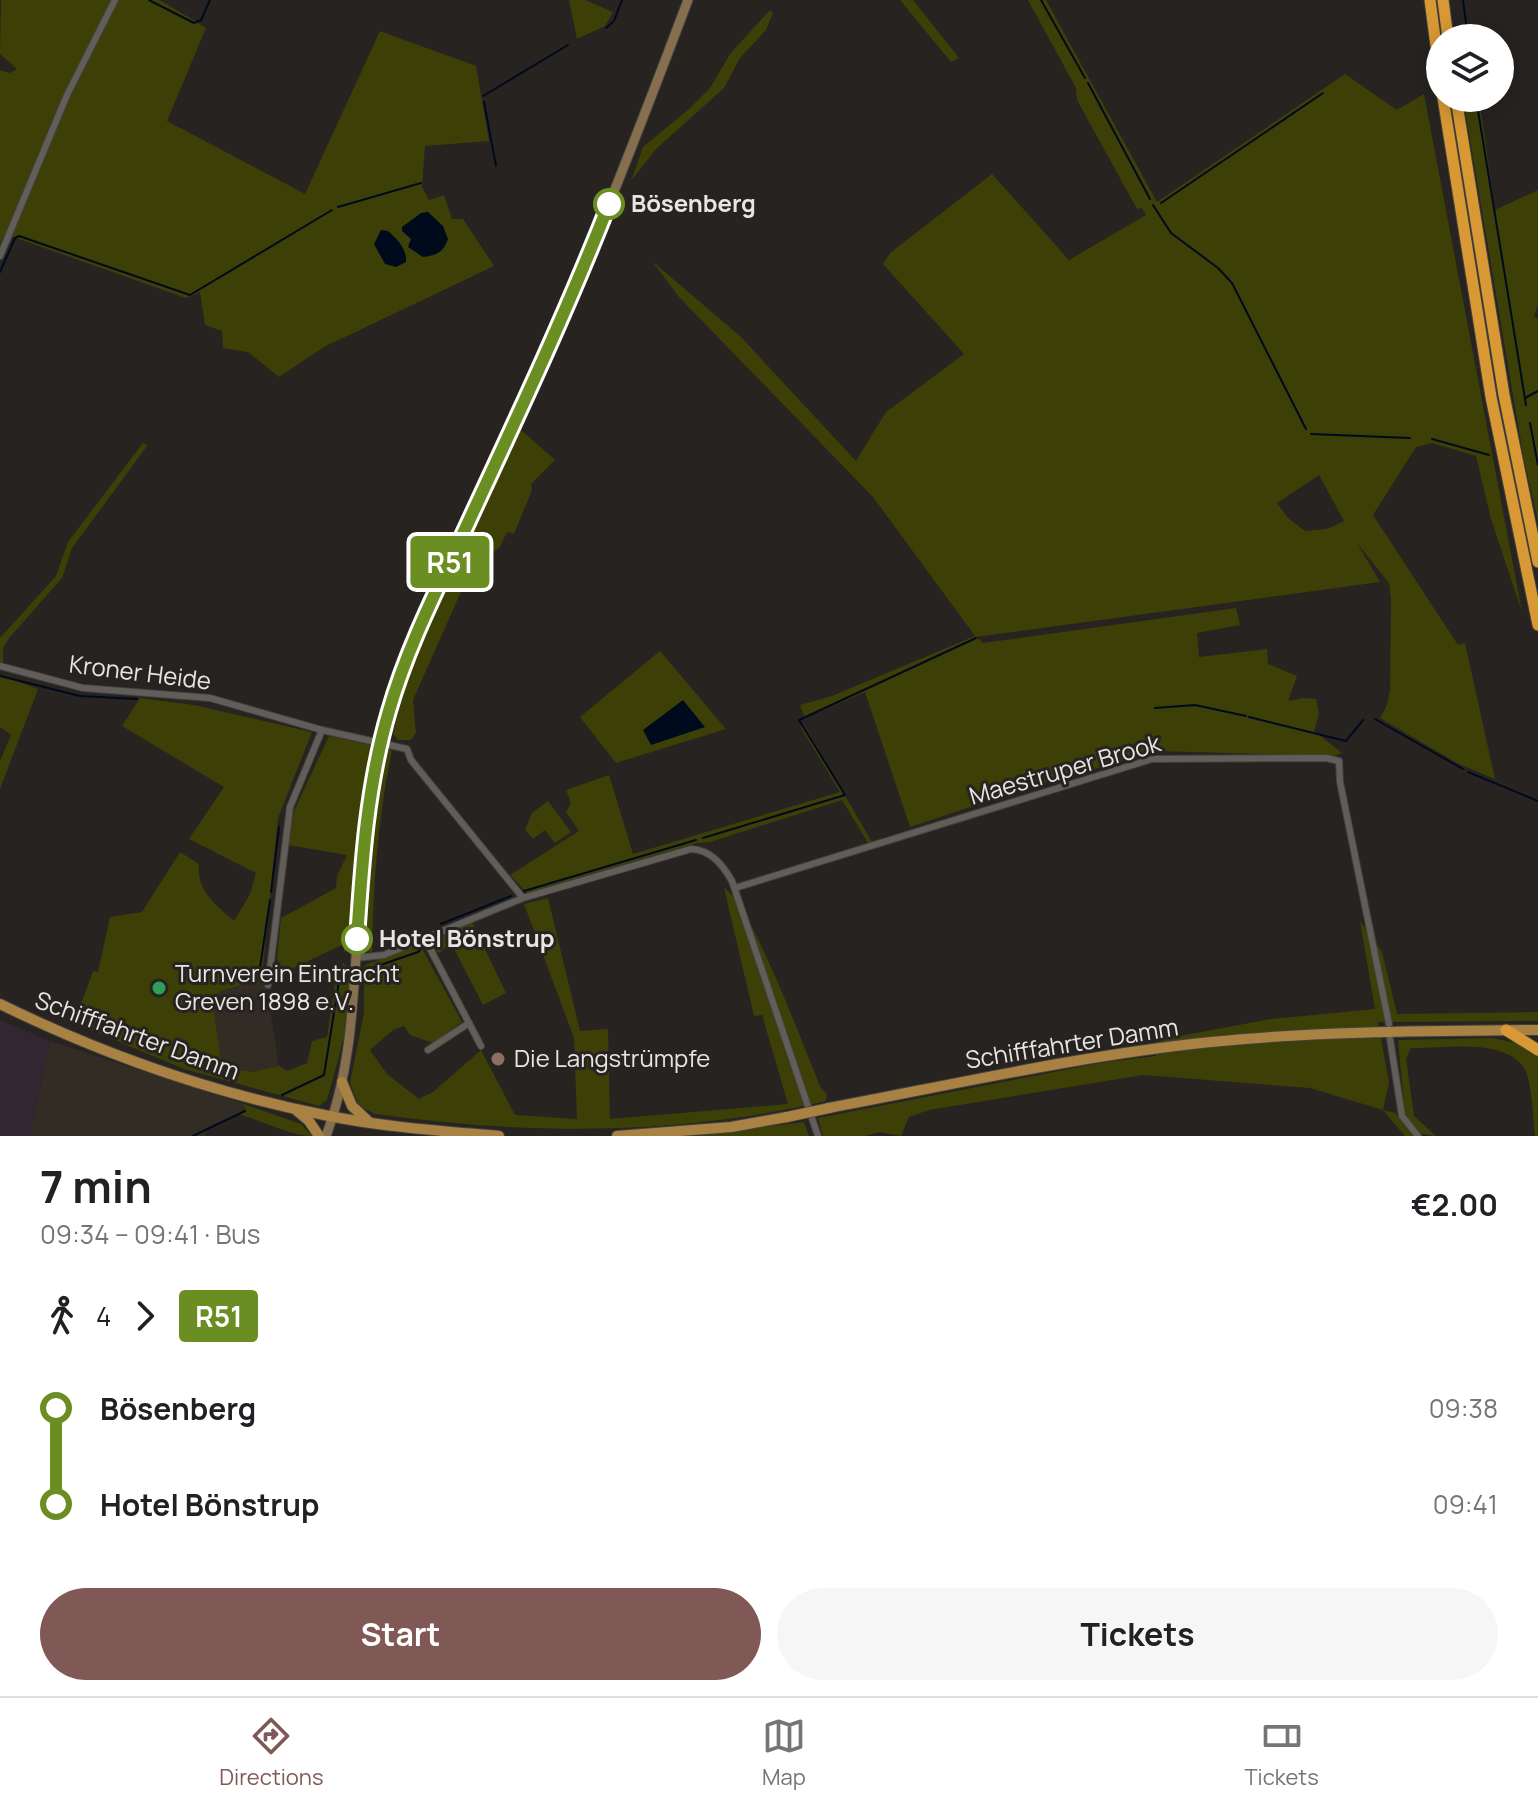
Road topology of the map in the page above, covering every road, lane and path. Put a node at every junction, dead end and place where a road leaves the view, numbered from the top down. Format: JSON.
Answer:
{"nodes":[{"id":1,"x":115,"y":0,"type":"edge"},
{"id":2,"x":688,"y":0,"type":"edge"},
{"id":3,"x":1430,"y":0,"type":"edge"},
{"id":4,"x":1443,"y":0,"type":"edge"},
{"id":5,"x":1433,"y":24,"type":"edge"},
{"id":6,"x":1446,"y":24,"type":"edge"},
{"id":7,"x":1446,"y":112,"type":"edge"},
{"id":8,"x":1458,"y":112,"type":"edge"},
{"id":9,"x":0,"y":256,"type":"edge"},
{"id":10,"x":1501,"y":413,"type":"junction"},
{"id":11,"x":1504,"y":430,"type":"junction"},
{"id":12,"x":1538,"y":562,"type":"edge"},
{"id":13,"x":1538,"y":625,"type":"edge"},
{"id":14,"x":0,"y":666,"type":"edge"},
{"id":15,"x":322,"y":730,"type":"junction"},
{"id":16,"x":380,"y":744,"type":"junction"},
{"id":17,"x":735,"y":888,"type":"junction"},
{"id":18,"x":523,"y":898,"type":"junction"},
{"id":19,"x":425,"y":939,"type":"junction"},
{"id":20,"x":356,"y":958,"type":"junction"},
{"id":21,"x":268,"y":985,"type":"dead end"},
{"id":22,"x":0,"y":1004,"type":"edge"},
{"id":23,"x":469,"y":1023,"type":"junction"},
{"id":24,"x":1389,"y":1024,"type":"dead end"},
{"id":25,"x":1506,"y":1030,"type":"junction"},
{"id":26,"x":1538,"y":1030,"type":"edge"},
{"id":27,"x":1390,"y":1039,"type":"dead end"},
{"id":28,"x":481,"y":1046,"type":"dead end"},
{"id":29,"x":428,"y":1050,"type":"dead end"},
{"id":30,"x":1538,"y":1050,"type":"edge"},
{"id":31,"x":342,"y":1082,"type":"junction"},
{"id":32,"x":292,"y":1108,"type":"junction"},
{"id":33,"x":333,"y":1117,"type":"junction"},
{"id":34,"x":370,"y":1122,"type":"junction"},
{"id":35,"x":319,"y":1136,"type":"edge"},
{"id":36,"x":326,"y":1136,"type":"edge"},
{"id":37,"x":499,"y":1136,"type":"edge"},
{"id":38,"x":617,"y":1136,"type":"edge"},
{"id":39,"x":818,"y":1136,"type":"edge"},
{"id":40,"x":1418,"y":1136,"type":"edge"}],
"edges":[{"from":1,"to":9,"type":"street"},
{"from":2,"to":16,"type":"main road"},
{"from":3,"to":5,"type":"highway"},
{"from":4,"to":6,"type":"highway"},
{"from":7,"to":10,"type":"highway"},
{"from":8,"to":10,"type":"highway"},
{"from":10,"to":11,"type":"highway"},
{"from":11,"to":12,"type":"highway"},
{"from":11,"to":13,"type":"highway"},
{"from":14,"to":15,"type":"street","name":"Kroner Heide"},
{"from":15,"to":16,"type":"street","name":"Kroner Heide"},
{"from":15,"to":21,"type":"street"},
{"from":16,"to":18,"type":"street"},
{"from":16,"to":20,"type":"main road"},
{"from":17,"to":18,"type":"street"},
{"from":17,"to":24,"type":"street","name":"Maestruper Brook"},
{"from":17,"to":39,"type":"street"},
{"from":18,"to":19,"type":"street"},
{"from":19,"to":20,"type":"street"},
{"from":19,"to":23,"type":"street"},
{"from":20,"to":31,"type":"main road"},
{"from":22,"to":32,"type":"main road","name":"Schifffahrter Damm"},
{"from":23,"to":28,"type":"street"},
{"from":23,"to":29,"type":"street"},
{"from":25,"to":26,"type":"main road","name":"Schifffahrter Damm"},
{"from":25,"to":30,"type":"highway"},
{"from":25,"to":38,"type":"main road","name":"Schifffahrter Damm","bridge":true},
{"from":27,"to":40,"type":"street"},
{"from":31,"to":33,"type":"main road"},
{"from":31,"to":34,"type":"main road"},
{"from":32,"to":33,"type":"main road","name":"Schifffahrter Damm"},
{"from":32,"to":35,"type":"main road"},
{"from":33,"to":34,"type":"main road","name":"Schifffahrter Damm"},
{"from":33,"to":36,"type":"main road"},
{"from":34,"to":37,"type":"main road","name":"Schifffahrter Damm"}]}
